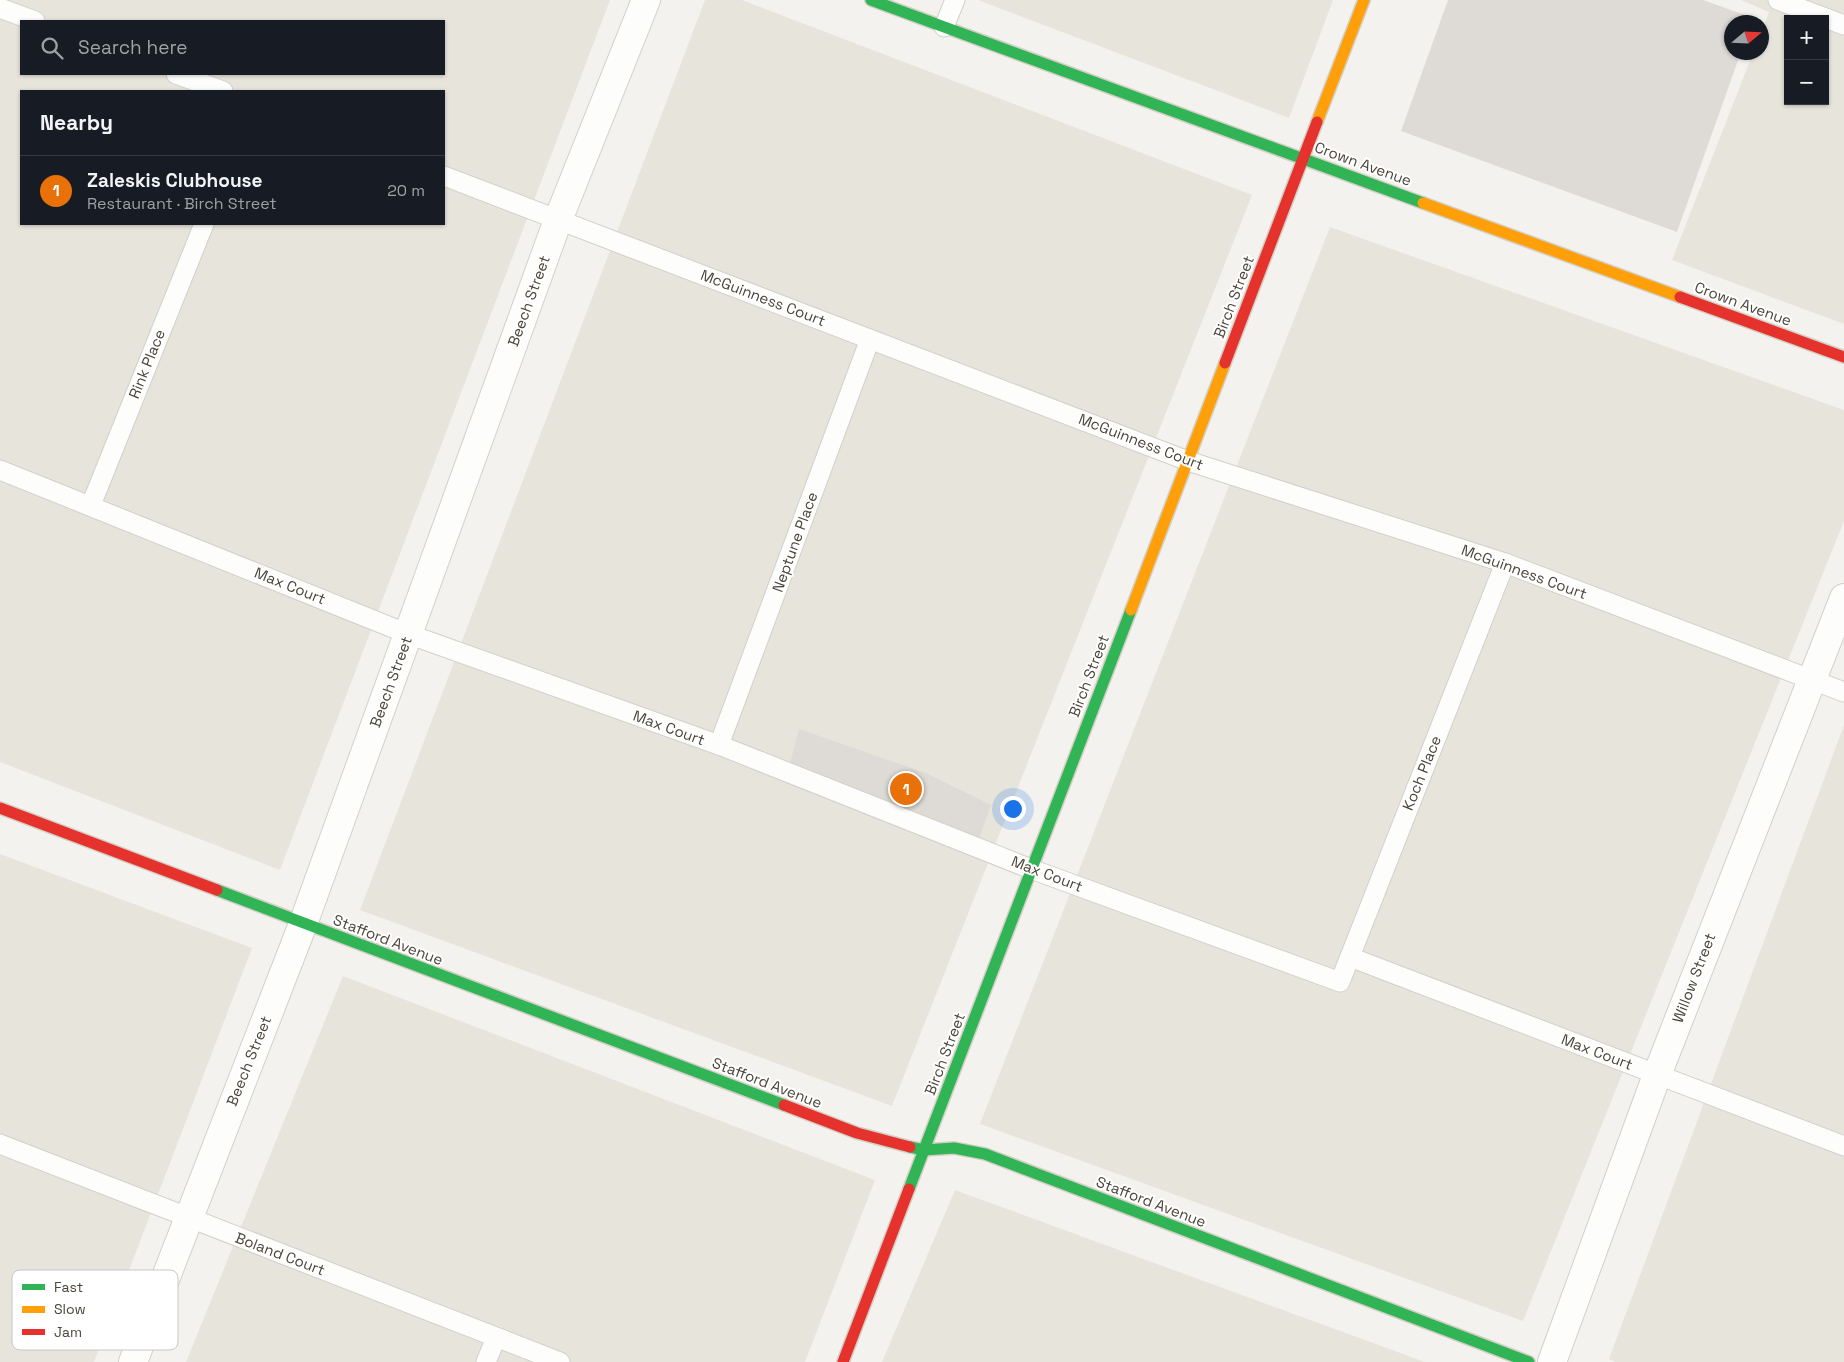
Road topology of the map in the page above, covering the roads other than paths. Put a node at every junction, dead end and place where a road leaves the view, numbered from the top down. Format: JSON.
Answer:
{"nodes":[{"id":1,"x":646,"y":0,"type":"edge"},
{"id":2,"x":871,"y":0,"type":"edge"},
{"id":3,"x":955,"y":0,"type":"edge"},
{"id":4,"x":1364,"y":0,"type":"edge"},
{"id":5,"x":1778,"y":0,"type":"edge"},
{"id":6,"x":0,"y":8,"type":"edge"},
{"id":7,"x":32,"y":20,"type":"edge"},
{"id":8,"x":1844,"y":24,"type":"edge"},
{"id":9,"x":944,"y":27,"type":"junction"},
{"id":10,"x":179,"y":75,"type":"edge"},
{"id":11,"x":220,"y":90,"type":"edge"},
{"id":12,"x":1304,"y":158,"type":"junction"},
{"id":13,"x":445,"y":176,"type":"edge"},
{"id":14,"x":558,"y":220,"type":"junction"},
{"id":15,"x":204,"y":225,"type":"edge"},
{"id":16,"x":870,"y":339,"type":"junction"},
{"id":17,"x":1844,"y":357,"type":"edge"},
{"id":18,"x":1188,"y":461,"type":"junction"},
{"id":19,"x":0,"y":470,"type":"edge"},
{"id":20,"x":91,"y":505,"type":"junction"},
{"id":21,"x":1505,"y":563,"type":"junction"},
{"id":22,"x":1844,"y":598,"type":"edge"},
{"id":23,"x":408,"y":634,"type":"junction"},
{"id":24,"x":1811,"y":680,"type":"junction"},
{"id":25,"x":1844,"y":692,"type":"edge"},
{"id":26,"x":719,"y":745,"type":"junction"},
{"id":27,"x":0,"y":808,"type":"edge"},
{"id":28,"x":1031,"y":869,"type":"junction"},
{"id":29,"x":303,"y":924,"type":"junction"},
{"id":30,"x":1350,"y":957,"type":"junction"},
{"id":31,"x":1340,"y":982,"type":"joint"},
{"id":32,"x":1657,"y":1074,"type":"junction"},
{"id":33,"x":0,"y":1144,"type":"edge"},
{"id":34,"x":1844,"y":1146,"type":"edge"},
{"id":35,"x":924,"y":1150,"type":"junction"},
{"id":36,"x":187,"y":1219,"type":"junction"},
{"id":37,"x":167,"y":1270,"type":"edge"},
{"id":38,"x":496,"y":1338,"type":"junction"},
{"id":39,"x":137,"y":1350,"type":"edge"},
{"id":40,"x":132,"y":1362,"type":"edge"},
{"id":41,"x":486,"y":1362,"type":"edge"},
{"id":42,"x":560,"y":1362,"type":"edge"},
{"id":43,"x":843,"y":1362,"type":"edge"},
{"id":44,"x":1528,"y":1362,"type":"edge"},
{"id":45,"x":1552,"y":1362,"type":"edge"}],
"edges":[{"from":1,"to":14,"type":"street","name":"Beech Street"},
{"from":2,"to":9,"type":"street","name":"Crown Avenue"},
{"from":3,"to":9,"type":"lane"},
{"from":4,"to":12,"type":"street","name":"Birch Street"},
{"from":5,"to":8,"type":"lane"},
{"from":6,"to":7,"type":"lane"},
{"from":9,"to":12,"type":"street","name":"Crown Avenue"},
{"from":10,"to":11,"type":"lane"},
{"from":12,"to":17,"type":"street","name":"Crown Avenue"},
{"from":12,"to":18,"type":"street","name":"Birch Street"},
{"from":13,"to":14,"type":"lane","name":"McGuinness Court"},
{"from":14,"to":16,"type":"lane","name":"McGuinness Court"},
{"from":14,"to":23,"type":"street","name":"Beech Street"},
{"from":15,"to":20,"type":"lane","name":"Rink Place"},
{"from":16,"to":18,"type":"lane","name":"McGuinness Court"},
{"from":16,"to":26,"type":"lane","name":"Neptune Place"},
{"from":18,"to":21,"type":"lane","name":"McGuinness Court"},
{"from":18,"to":28,"type":"street","name":"Birch Street"},
{"from":19,"to":20,"type":"lane","name":"Max Court"},
{"from":20,"to":23,"type":"lane","name":"Max Court"},
{"from":21,"to":24,"type":"lane","name":"McGuinness Court"},
{"from":21,"to":30,"type":"lane","name":"Koch Place"},
{"from":22,"to":24,"type":"street","name":"Willow Street"},
{"from":23,"to":26,"type":"lane","name":"Max Court"},
{"from":23,"to":29,"type":"street","name":"Beech Street"},
{"from":24,"to":25,"type":"lane","name":"McGuinness Court"},
{"from":24,"to":32,"type":"street","name":"Willow Street"},
{"from":26,"to":28,"type":"lane","name":"Max Court"},
{"from":27,"to":29,"type":"street","name":"Stafford Avenue"},
{"from":28,"to":31,"type":"lane","name":"Max Court"},
{"from":28,"to":35,"type":"street","name":"Birch Street"},
{"from":29,"to":35,"type":"street","name":"Stafford Avenue"},
{"from":29,"to":36,"type":"street","name":"Beech Street"},
{"from":30,"to":31,"type":"lane","name":"Koch Place"},
{"from":30,"to":32,"type":"lane","name":"Max Court"},
{"from":32,"to":34,"type":"lane","name":"Max Court"},
{"from":32,"to":45,"type":"street","name":"Willow Street"},
{"from":33,"to":36,"type":"lane","name":"Boland Court"},
{"from":35,"to":43,"type":"street","name":"Birch Street"},
{"from":35,"to":44,"type":"street","name":"Stafford Avenue"},
{"from":36,"to":37,"type":"street","name":"Beech Street"},
{"from":36,"to":38,"type":"lane","name":"Boland Court"},
{"from":38,"to":41,"type":"lane"},
{"from":38,"to":42,"type":"lane","name":"Boland Court"},
{"from":39,"to":40,"type":"street","name":"Beech Street"}]}
